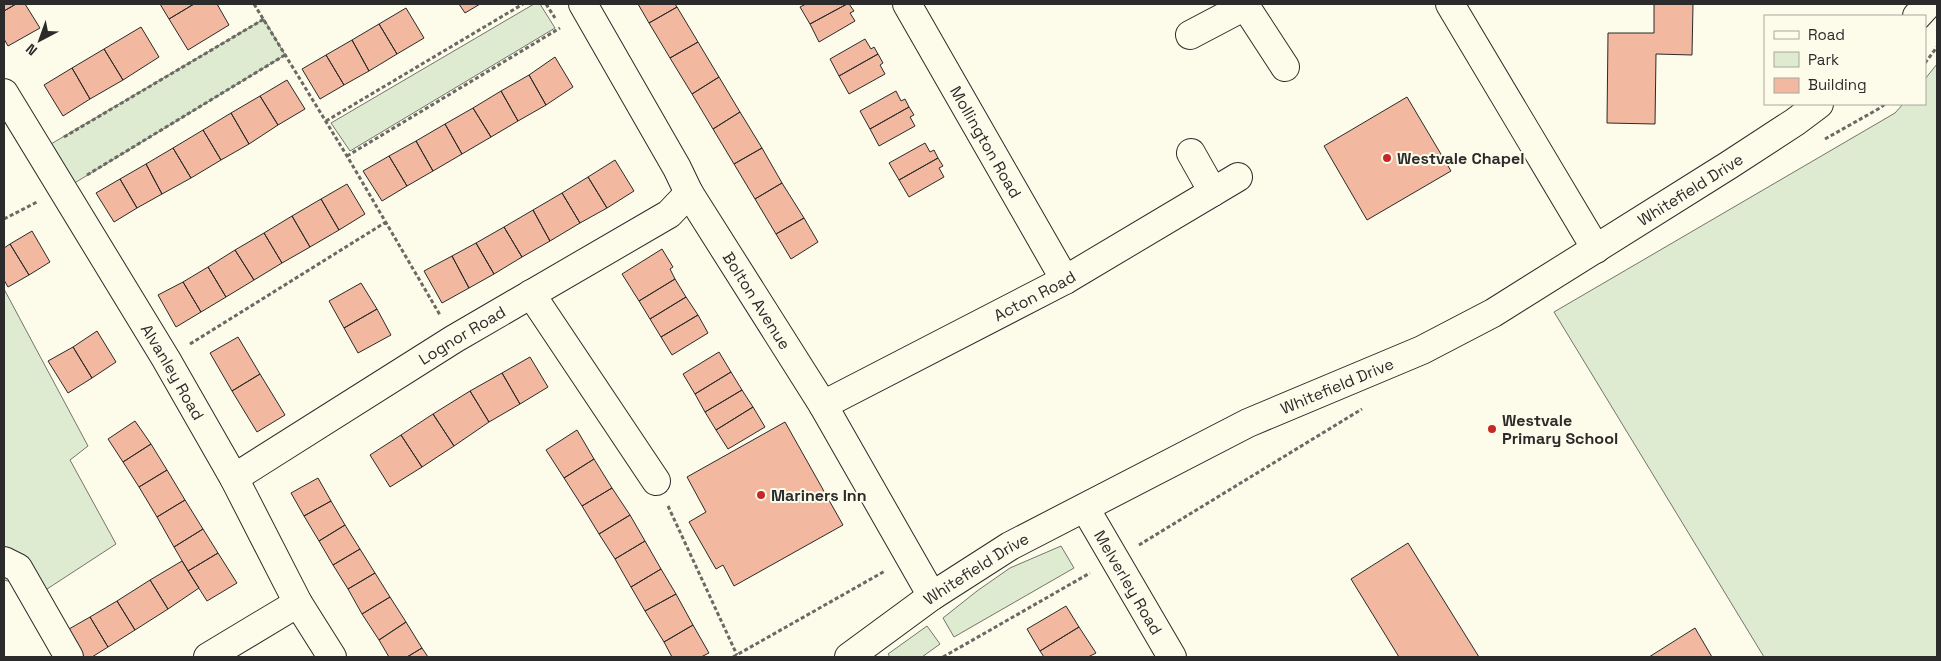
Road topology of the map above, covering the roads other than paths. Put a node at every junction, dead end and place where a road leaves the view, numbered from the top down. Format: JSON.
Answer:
{"nodes":[{"id":1,"x":583,"y":4,"type":"edge"},
{"id":2,"x":909,"y":4,"type":"edge"},
{"id":3,"x":1450,"y":4,"type":"edge"},
{"id":4,"x":1928,"y":4,"type":"edge"},
{"id":5,"x":1244,"y":5,"type":"edge"},
{"id":6,"x":1918,"y":15,"type":"edge"},
{"id":7,"x":1190,"y":35,"type":"dead end"},
{"id":8,"x":1285,"y":67,"type":"dead end"},
{"id":9,"x":4,"y":93,"type":"edge"},
{"id":10,"x":1818,"y":105,"type":"edge"},
{"id":11,"x":1191,"y":153,"type":"dead end"},
{"id":12,"x":1238,"y":177,"type":"dead end"},
{"id":13,"x":1213,"y":192,"type":"junction"},
{"id":14,"x":689,"y":193,"type":"junction"},
{"id":15,"x":1596,"y":249,"type":"junction"},
{"id":16,"x":1065,"y":280,"type":"junction"},
{"id":17,"x":531,"y":294,"type":"junction"},
{"id":18,"x":823,"y":406,"type":"junction"},
{"id":19,"x":234,"y":478,"type":"junction"},
{"id":20,"x":656,"y":481,"type":"road end"},
{"id":21,"x":1085,"y":508,"type":"junction"},
{"id":22,"x":4,"y":561,"type":"edge"},
{"id":23,"x":932,"y":596,"type":"junction"},
{"id":24,"x":298,"y":603,"type":"junction"},
{"id":25,"x":69,"y":657,"type":"edge"},
{"id":26,"x":208,"y":657,"type":"edge"},
{"id":27,"x":332,"y":657,"type":"edge"},
{"id":28,"x":849,"y":657,"type":"edge"},
{"id":29,"x":1172,"y":657,"type":"edge"}],
"edges":[{"from":1,"to":14,"type":"street","name":"Bolton Avenue"},
{"from":2,"to":16,"type":"street","name":"Mollington Road"},
{"from":3,"to":15,"type":"street"},
{"from":4,"to":6,"type":"street"},
{"from":5,"to":7,"type":"street"},
{"from":5,"to":8,"type":"street"},
{"from":9,"to":19,"type":"street","name":"Alvanley Road"},
{"from":10,"to":15,"type":"street","name":"Whitefield Drive"},
{"from":11,"to":13,"type":"street"},
{"from":12,"to":13,"type":"street","name":"Acton Road"},
{"from":13,"to":16,"type":"street","name":"Acton Road"},
{"from":14,"to":17,"type":"street","name":"Lognor Road"},
{"from":14,"to":18,"type":"street","name":"Bolton Avenue"},
{"from":15,"to":21,"type":"street","name":"Whitefield Drive"},
{"from":16,"to":18,"type":"street","name":"Acton Road"},
{"from":17,"to":19,"type":"street","name":"Lognor Road"},
{"from":17,"to":20,"type":"street"},
{"from":18,"to":23,"type":"street","name":"Bolton Avenue"},
{"from":19,"to":24,"type":"street","name":"Alvanley Road"},
{"from":21,"to":23,"type":"street","name":"Whitefield Drive"},
{"from":21,"to":29,"type":"street","name":"Melverley Road"},
{"from":22,"to":25,"type":"street"},
{"from":23,"to":28,"type":"street","name":"Whitefield Drive"},
{"from":24,"to":26,"type":"street"},
{"from":24,"to":27,"type":"street","name":"Alvanley Road"}]}
